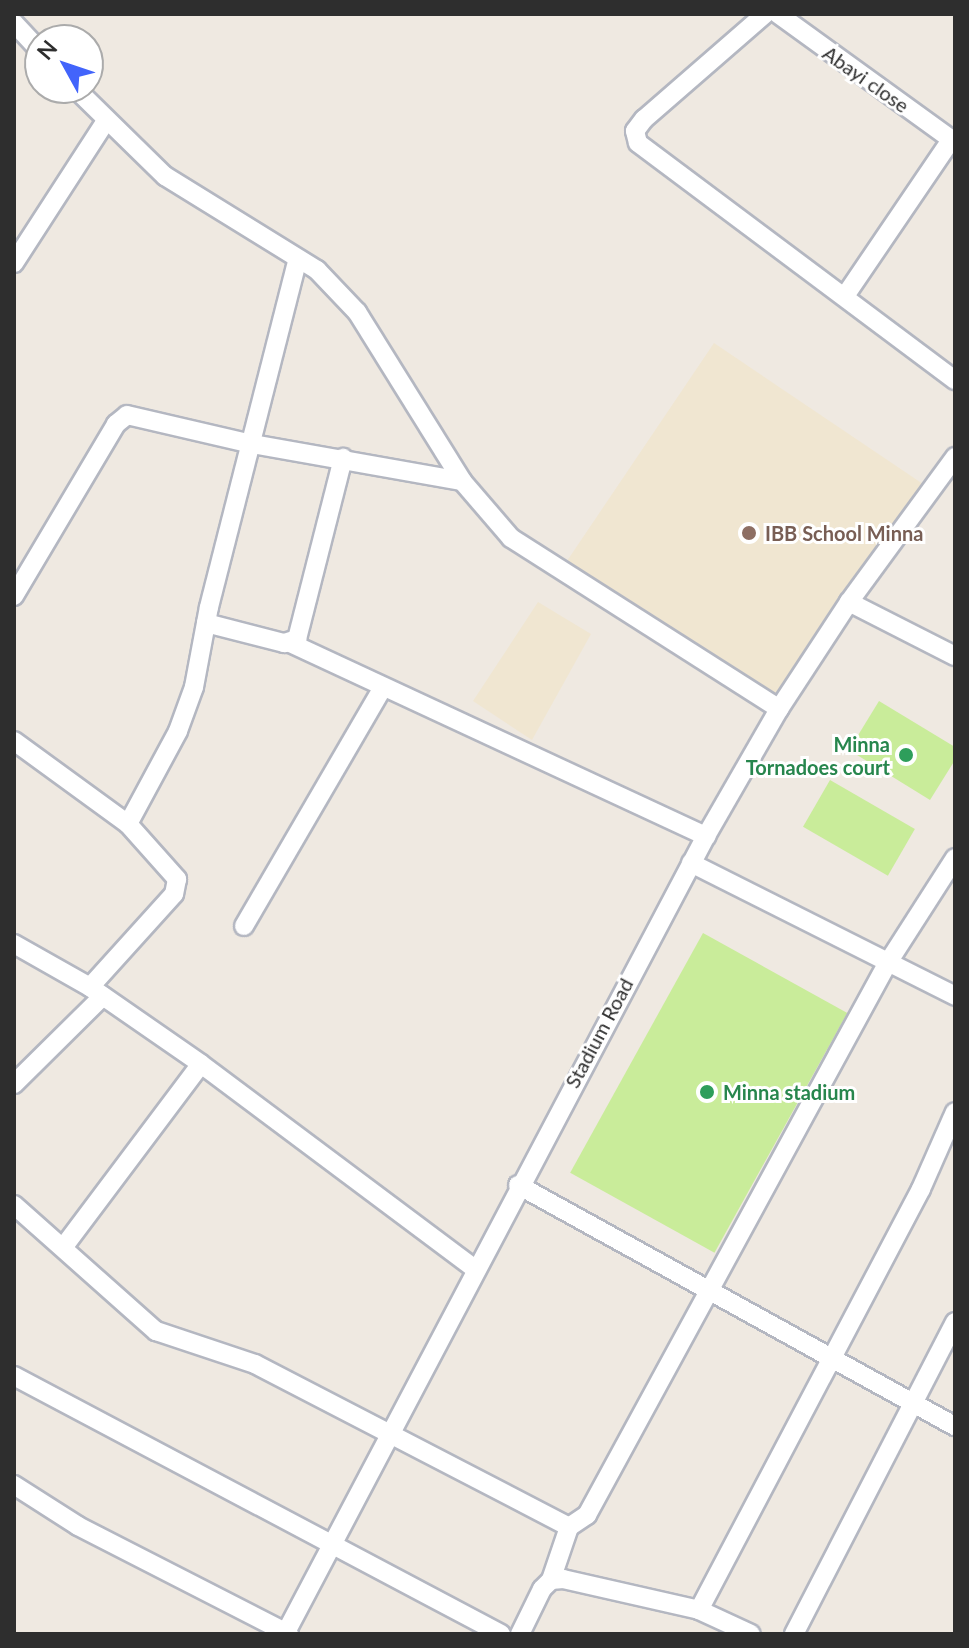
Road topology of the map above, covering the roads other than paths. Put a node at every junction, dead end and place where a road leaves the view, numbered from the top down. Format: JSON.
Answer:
{"nodes":[{"id":1,"x":765,"y":14,"type":"edge"},
{"id":2,"x":778,"y":14,"type":"edge"},
{"id":3,"x":90,"y":104,"type":"edge"},
{"id":4,"x":106,"y":121,"type":"junction"},
{"id":5,"x":953,"y":141,"type":"edge"},
{"id":6,"x":298,"y":259,"type":"junction"},
{"id":7,"x":14,"y":263,"type":"edge"},
{"id":8,"x":845,"y":296,"type":"junction"},
{"id":9,"x":955,"y":380,"type":"edge"},
{"id":10,"x":252,"y":444,"type":"junction"},
{"id":11,"x":955,"y":457,"type":"edge"},
{"id":12,"x":343,"y":458,"type":"junction"},
{"id":13,"x":462,"y":481,"type":"junction"},
{"id":14,"x":14,"y":596,"type":"edge"},
{"id":15,"x":849,"y":602,"type":"junction"},
{"id":16,"x":206,"y":623,"type":"junction"},
{"id":17,"x":290,"y":643,"type":"junction"},
{"id":18,"x":955,"y":656,"type":"edge"},
{"id":19,"x":383,"y":687,"type":"junction"},
{"id":20,"x":779,"y":709,"type":"junction"},
{"id":21,"x":14,"y":741,"type":"edge"},
{"id":22,"x":128,"y":824,"type":"junction"},
{"id":23,"x":706,"y":836,"type":"junction"},
{"id":24,"x":955,"y":858,"type":"edge"},
{"id":25,"x":691,"y":863,"type":"junction"},
{"id":26,"x":244,"y":926,"type":"dead end"},
{"id":27,"x":14,"y":944,"type":"edge"},
{"id":28,"x":887,"y":964,"type":"junction"},
{"id":29,"x":96,"y":992,"type":"junction"},
{"id":30,"x":955,"y":996,"type":"edge"},
{"id":31,"x":201,"y":1064,"type":"junction"},
{"id":32,"x":14,"y":1084,"type":"edge"},
{"id":33,"x":955,"y":1112,"type":"edge"},
{"id":34,"x":518,"y":1185,"type":"junction"},
{"id":35,"x":14,"y":1205,"type":"edge"},
{"id":36,"x":65,"y":1245,"type":"junction"},
{"id":37,"x":474,"y":1268,"type":"junction"},
{"id":38,"x":708,"y":1288,"type":"junction"},
{"id":39,"x":955,"y":1322,"type":"edge"},
{"id":40,"x":833,"y":1359,"type":"junction"},
{"id":41,"x":14,"y":1376,"type":"edge"},
{"id":42,"x":912,"y":1402,"type":"junction"},
{"id":43,"x":955,"y":1426,"type":"edge"},
{"id":44,"x":388,"y":1433,"type":"junction"},
{"id":45,"x":14,"y":1485,"type":"edge"},
{"id":46,"x":569,"y":1527,"type":"junction"},
{"id":47,"x":330,"y":1547,"type":"junction"},
{"id":48,"x":551,"y":1580,"type":"junction"},
{"id":49,"x":699,"y":1610,"type":"junction"},
{"id":50,"x":286,"y":1633,"type":"edge"},
{"id":51,"x":501,"y":1634,"type":"edge"},
{"id":52,"x":520,"y":1634,"type":"edge"},
{"id":53,"x":751,"y":1634,"type":"edge"},
{"id":54,"x":794,"y":1634,"type":"edge"}],
"edges":[{"from":1,"to":8,"type":"street"},
{"from":2,"to":5,"type":"street","name":"Abayi close"},
{"from":3,"to":4,"type":"street"},
{"from":4,"to":6,"type":"street"},
{"from":4,"to":7,"type":"street"},
{"from":5,"to":8,"type":"street"},
{"from":6,"to":10,"type":"street"},
{"from":6,"to":13,"type":"street"},
{"from":8,"to":9,"type":"street"},
{"from":10,"to":12,"type":"street"},
{"from":10,"to":14,"type":"street"},
{"from":10,"to":16,"type":"street"},
{"from":11,"to":15,"type":"street","name":"Stadium Road"},
{"from":12,"to":13,"type":"street"},
{"from":12,"to":17,"type":"street"},
{"from":13,"to":20,"type":"street"},
{"from":15,"to":18,"type":"street"},
{"from":15,"to":20,"type":"street","name":"Stadium Road"},
{"from":16,"to":17,"type":"street"},
{"from":16,"to":22,"type":"street"},
{"from":17,"to":19,"type":"street"},
{"from":19,"to":23,"type":"street"},
{"from":19,"to":26,"type":"street"},
{"from":20,"to":23,"type":"street","name":"Stadium Road"},
{"from":21,"to":22,"type":"street"},
{"from":22,"to":29,"type":"street"},
{"from":23,"to":25,"type":"street","name":"Stadium Road"},
{"from":24,"to":28,"type":"street"},
{"from":25,"to":28,"type":"street"},
{"from":25,"to":34,"type":"street","name":"Stadium Road"},
{"from":27,"to":29,"type":"street"},
{"from":28,"to":30,"type":"street"},
{"from":28,"to":38,"type":"street"},
{"from":29,"to":31,"type":"street"},
{"from":29,"to":32,"type":"street"},
{"from":31,"to":36,"type":"street"},
{"from":31,"to":37,"type":"street"},
{"from":33,"to":40,"type":"street"},
{"from":34,"to":37,"type":"street","name":"Stadium Road"},
{"from":34,"to":38,"type":"street"},
{"from":35,"to":36,"type":"street"},
{"from":36,"to":44,"type":"street"},
{"from":37,"to":44,"type":"street","name":"Stadium Road"},
{"from":38,"to":40,"type":"street"},
{"from":38,"to":46,"type":"street"},
{"from":39,"to":42,"type":"street"},
{"from":40,"to":42,"type":"street"},
{"from":40,"to":49,"type":"street"},
{"from":41,"to":47,"type":"street"},
{"from":42,"to":43,"type":"street"},
{"from":42,"to":54,"type":"street"},
{"from":44,"to":46,"type":"street"},
{"from":44,"to":47,"type":"street","name":"Stadium Road"},
{"from":45,"to":50,"type":"street"},
{"from":46,"to":48,"type":"street"},
{"from":47,"to":50,"type":"street","name":"Stadium Road"},
{"from":47,"to":51,"type":"street"},
{"from":48,"to":49,"type":"street"},
{"from":48,"to":52,"type":"street"},
{"from":49,"to":53,"type":"street"}]}
